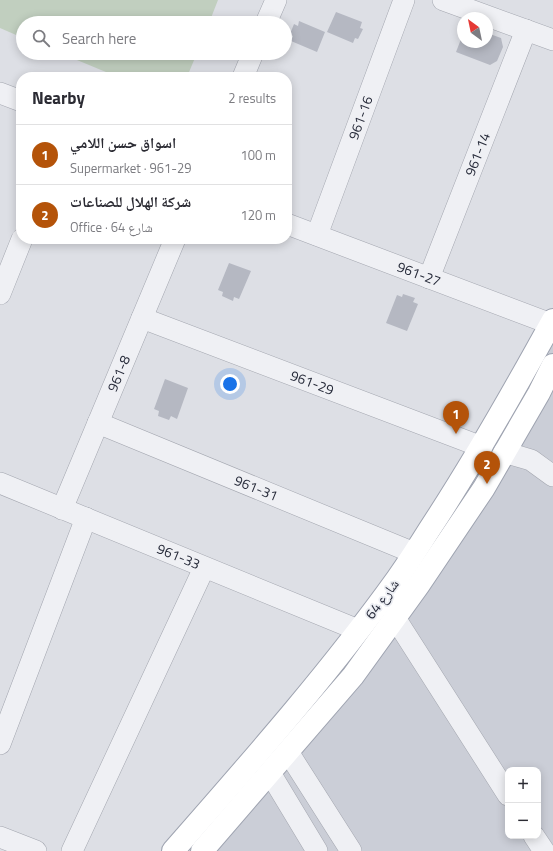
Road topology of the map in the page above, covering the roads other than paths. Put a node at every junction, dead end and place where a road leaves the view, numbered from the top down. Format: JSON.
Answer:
{"nodes":[{"id":1,"x":276,"y":0,"type":"edge"},
{"id":2,"x":404,"y":0,"type":"edge"},
{"id":3,"x":444,"y":0,"type":"edge"},
{"id":4,"x":269,"y":16,"type":"edge"},
{"id":5,"x":526,"y":30,"type":"junction"},
{"id":6,"x":553,"y":40,"type":"edge"},
{"id":7,"x":251,"y":60,"type":"edge"},
{"id":8,"x":245,"y":72,"type":"edge"},
{"id":9,"x":0,"y":93,"type":"edge"},
{"id":10,"x":16,"y":99,"type":"edge"},
{"id":11,"x":292,"y":226,"type":"edge"},
{"id":12,"x":317,"y":235,"type":"junction"},
{"id":13,"x":20,"y":244,"type":"edge"},
{"id":14,"x":173,"y":244,"type":"edge"},
{"id":15,"x":429,"y":278,"type":"junction"},
{"id":16,"x":0,"y":294,"type":"edge"},
{"id":17,"x":142,"y":318,"type":"junction"},
{"id":18,"x":552,"y":322,"type":"edge"},
{"id":19,"x":553,"y":365,"type":"edge"},
{"id":20,"x":98,"y":423,"type":"junction"},
{"id":21,"x":482,"y":447,"type":"junction"},
{"id":22,"x":504,"y":452,"type":"junction"},
{"id":23,"x":553,"y":476,"type":"edge"},
{"id":24,"x":0,"y":483,"type":"edge"},
{"id":25,"x":62,"y":508,"type":"junction"},
{"id":26,"x":86,"y":518,"type":"junction"},
{"id":27,"x":414,"y":552,"type":"junction"},
{"id":28,"x":204,"y":568,"type":"junction"},
{"id":29,"x":395,"y":618,"type":"junction"},
{"id":30,"x":358,"y":630,"type":"junction"},
{"id":31,"x":0,"y":744,"type":"edge"},
{"id":32,"x":288,"y":752,"type":"junction"},
{"id":33,"x":270,"y":773,"type":"junction"},
{"id":34,"x":505,"y":790,"type":"edge"},
{"id":35,"x":0,"y":837,"type":"edge"},
{"id":36,"x":36,"y":851,"type":"edge"},
{"id":37,"x":72,"y":851,"type":"edge"},
{"id":38,"x":173,"y":851,"type":"edge"},
{"id":39,"x":202,"y":851,"type":"edge"},
{"id":40,"x":317,"y":851,"type":"edge"},
{"id":41,"x":350,"y":851,"type":"edge"}],
"edges":[{"from":1,"to":4,"type":"street"},
{"from":2,"to":12,"type":"street","name":"961-16"},
{"from":3,"to":5,"type":"street"},
{"from":5,"to":6,"type":"street"},
{"from":5,"to":15,"type":"street","name":"961-14"},
{"from":7,"to":8,"type":"street"},
{"from":9,"to":10,"type":"street"},
{"from":11,"to":12,"type":"street","name":"961-27"},
{"from":12,"to":15,"type":"street","name":"961-27"},
{"from":13,"to":16,"type":"street"},
{"from":14,"to":17,"type":"street","name":"961-8"},
{"from":15,"to":18,"type":"street","name":"961-27"},
{"from":17,"to":20,"type":"street","name":"961-8"},
{"from":17,"to":21,"type":"street","name":"961-29"},
{"from":18,"to":21,"type":"main road","name":"شارع 64"},
{"from":19,"to":22,"type":"main road","name":"شارع 64"},
{"from":20,"to":25,"type":"street","name":"961-8"},
{"from":20,"to":27,"type":"street","name":"961-31"},
{"from":21,"to":27,"type":"main road","name":"شارع 64"},
{"from":22,"to":23,"type":"street"},
{"from":22,"to":29,"type":"main road","name":"شارع 64"},
{"from":24,"to":25,"type":"street","name":"961-33"},
{"from":25,"to":26,"type":"street","name":"961-33"},
{"from":26,"to":28,"type":"street","name":"961-33"},
{"from":26,"to":31,"type":"street"},
{"from":27,"to":30,"type":"main road","name":"شارع 64"},
{"from":28,"to":30,"type":"street","name":"961-33"},
{"from":28,"to":37,"type":"street"},
{"from":29,"to":32,"type":"main road","name":"شارع 64"},
{"from":29,"to":34,"type":"street"},
{"from":30,"to":38,"type":"main road","name":"شارع 64"},
{"from":32,"to":33,"type":"main road","name":"شارع 64"},
{"from":32,"to":41,"type":"street"},
{"from":33,"to":39,"type":"main road","name":"شارع 64"},
{"from":33,"to":40,"type":"street"},
{"from":35,"to":36,"type":"street"}]}
